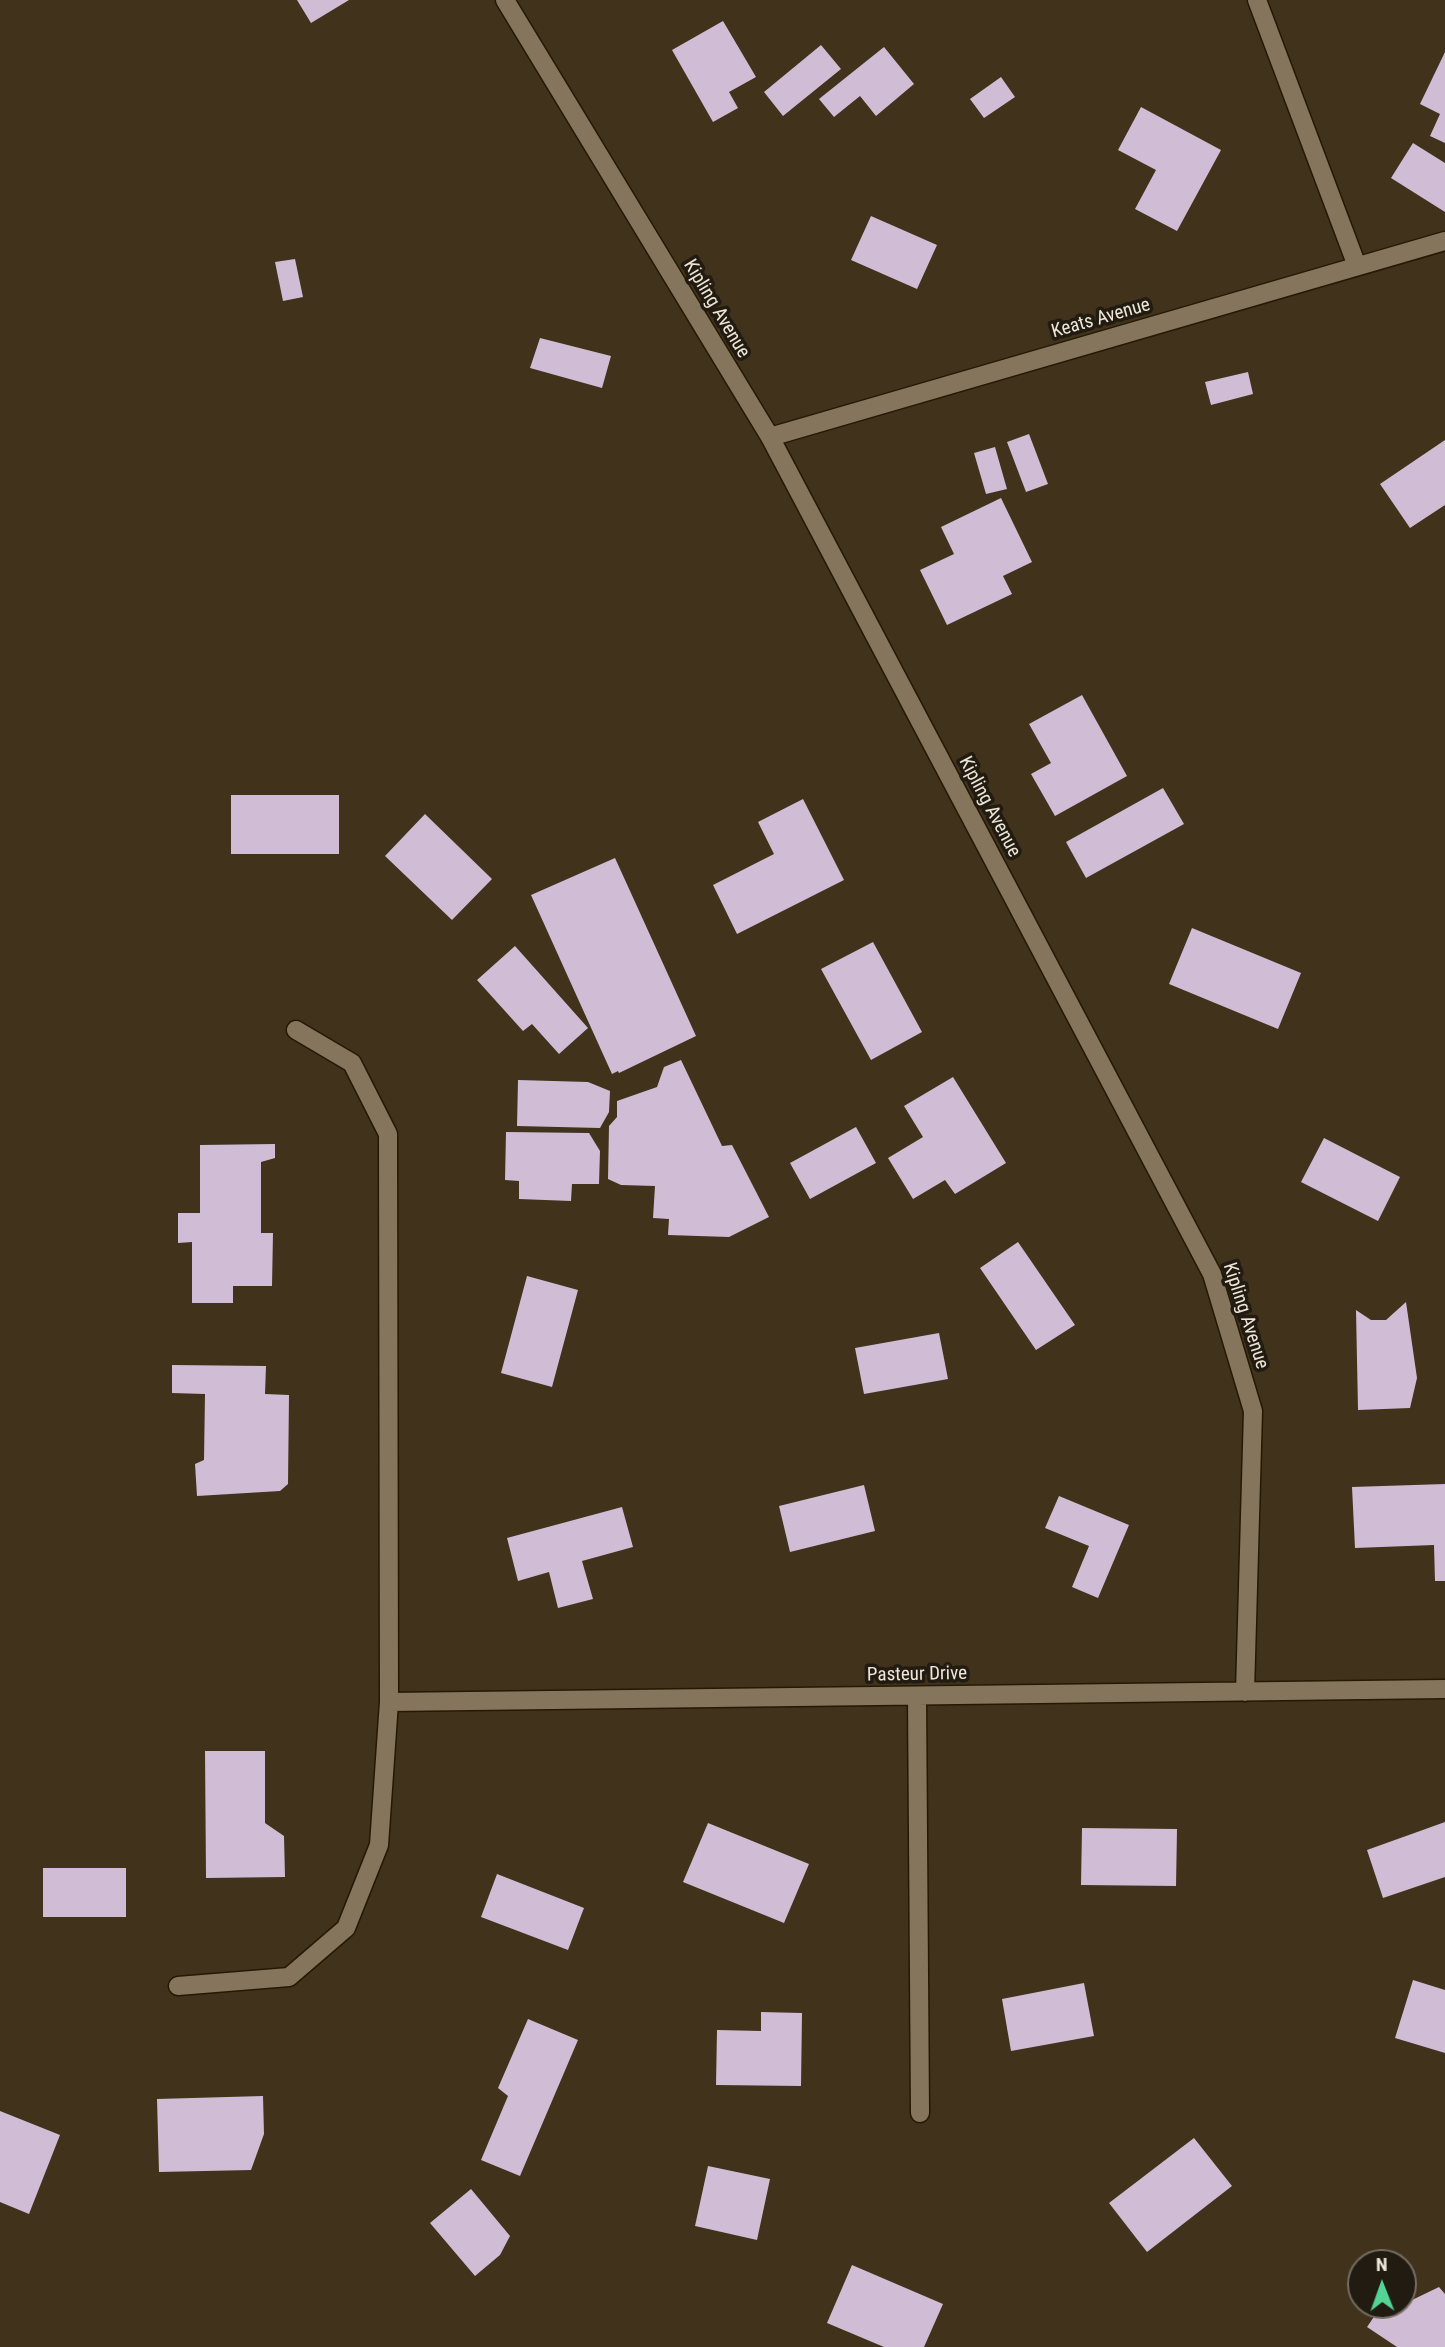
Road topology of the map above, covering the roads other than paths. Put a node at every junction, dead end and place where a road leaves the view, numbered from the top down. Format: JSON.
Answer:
{"nodes":[{"id":1,"x":505,"y":0,"type":"edge"},
{"id":2,"x":1257,"y":0,"type":"edge"},
{"id":3,"x":1445,"y":241,"type":"edge"},
{"id":4,"x":1357,"y":266,"type":"junction"},
{"id":5,"x":769,"y":437,"type":"junction"},
{"id":6,"x":296,"y":1030,"type":"dead end"},
{"id":7,"x":1445,"y":1689,"type":"edge"},
{"id":8,"x":1245,"y":1692,"type":"junction"},
{"id":9,"x":917,"y":1696,"type":"junction"},
{"id":10,"x":389,"y":1702,"type":"junction"},
{"id":11,"x":178,"y":1986,"type":"dead end"},
{"id":12,"x":920,"y":2113,"type":"dead end"}],
"edges":[{"from":1,"to":5,"type":"street","name":"Kipling Avenue"},
{"from":2,"to":4,"type":"street"},
{"from":3,"to":4,"type":"street","name":"Keats Avenue"},
{"from":4,"to":5,"type":"street","name":"Keats Avenue"},
{"from":5,"to":8,"type":"street","name":"Kipling Avenue"},
{"from":6,"to":10,"type":"street"},
{"from":7,"to":8,"type":"street","name":"Pasteur Drive"},
{"from":8,"to":9,"type":"street","name":"Pasteur Drive"},
{"from":9,"to":10,"type":"street","name":"Pasteur Drive"},
{"from":9,"to":12,"type":"street"},
{"from":10,"to":11,"type":"street"}]}
